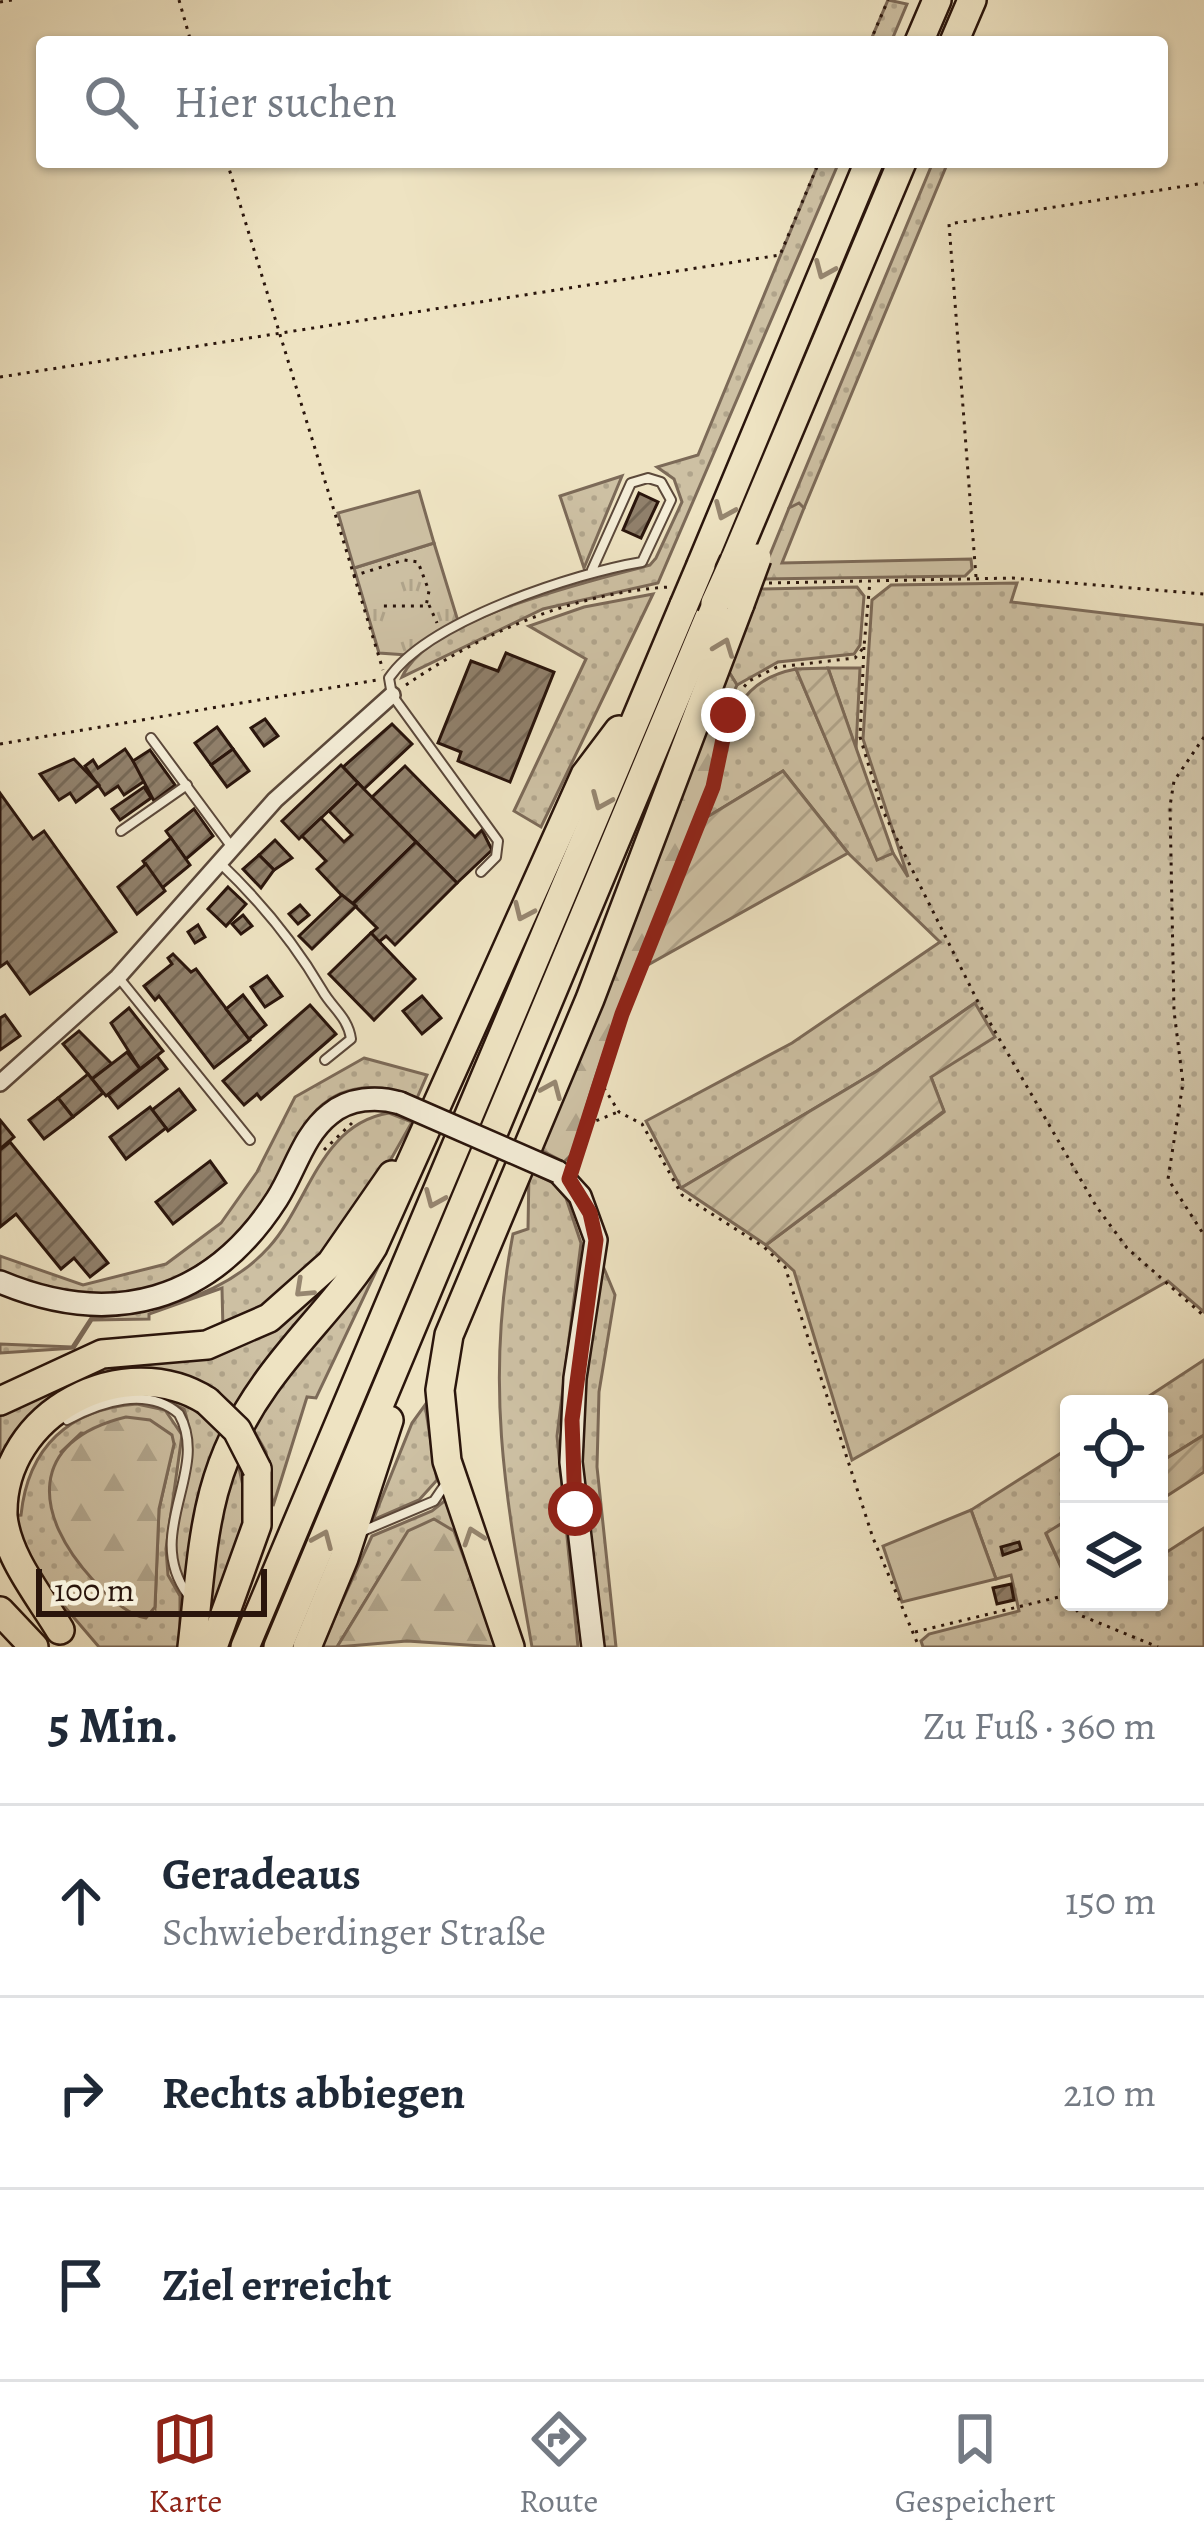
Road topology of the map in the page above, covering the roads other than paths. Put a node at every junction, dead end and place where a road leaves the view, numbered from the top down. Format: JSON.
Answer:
{"nodes":[{"id":1,"x":937,"y":0,"type":"edge"},
{"id":2,"x":972,"y":0,"type":"edge"},
{"id":3,"x":922,"y":36,"type":"edge"},
{"id":4,"x":957,"y":36,"type":"edge"},
{"id":5,"x":866,"y":168,"type":"edge"},
{"id":6,"x":899,"y":168,"type":"edge"},
{"id":7,"x":592,"y":570,"type":"junction"},
{"id":8,"x":728,"y":604,"type":"junction"},
{"id":9,"x":390,"y":687,"type":"junction"},
{"id":10,"x":647,"y":693,"type":"junction"},
{"id":11,"x":152,"y":738,"type":"dead end"},
{"id":12,"x":188,"y":785,"type":"junction"},
{"id":13,"x":121,"y":831,"type":"dead end"},
{"id":14,"x":231,"y":847,"type":"junction"},
{"id":15,"x":218,"y":861,"type":"junction"},
{"id":16,"x":481,"y":872,"type":"dead end"},
{"id":17,"x":118,"y":977,"type":"junction"},
{"id":18,"x":325,"y":1060,"type":"dead end"},
{"id":19,"x":0,"y":1083,"type":"edge"},
{"id":20,"x":429,"y":1126,"type":"junction"},
{"id":21,"x":250,"y":1140,"type":"dead end"},
{"id":22,"x":0,"y":1282,"type":"edge"},
{"id":23,"x":412,"y":1326,"type":"junction"},
{"id":24,"x":0,"y":1401,"type":"edge"},
{"id":25,"x":28,"y":1437,"type":"junction"},
{"id":26,"x":452,"y":1475,"type":"junction"},
{"id":27,"x":352,"y":1536,"type":"junction"},
{"id":28,"x":0,"y":1567,"type":"edge"},
{"id":29,"x":195,"y":1608,"type":"junction"},
{"id":30,"x":0,"y":1611,"type":"edge"},
{"id":31,"x":68,"y":1639,"type":"edge"},
{"id":32,"x":34,"y":1647,"type":"edge"},
{"id":33,"x":192,"y":1647,"type":"edge"},
{"id":34,"x":213,"y":1647,"type":"edge"},
{"id":35,"x":245,"y":1647,"type":"edge"},
{"id":36,"x":278,"y":1647,"type":"edge"},
{"id":37,"x":307,"y":1647,"type":"edge"},
{"id":38,"x":511,"y":1647,"type":"edge"},
{"id":39,"x":593,"y":1647,"type":"edge"}],
"edges":[{"from":1,"to":3,"type":"highway"},
{"from":2,"to":4,"type":"highway"},
{"from":5,"to":10,"type":"highway","one_way":true,"bridge":true},
{"from":6,"to":8,"type":"highway","bridge":true},
{"from":7,"to":7,"type":"lane"},
{"from":7,"to":9,"type":"lane"},
{"from":8,"to":23,"type":"highway"},
{"from":26,"to":8,"type":"highway","one_way":true},
{"from":9,"to":14,"type":"street"},
{"from":9,"to":16,"type":"lane"},
{"from":10,"to":20,"type":"highway","one_way":true},
{"from":10,"to":35,"type":"highway","one_way":true},
{"from":11,"to":12,"type":"lane"},
{"from":12,"to":13,"type":"lane"},
{"from":12,"to":14,"type":"lane"},
{"from":14,"to":15,"type":"street"},
{"from":15,"to":17,"type":"street"},
{"from":15,"to":18,"type":"lane"},
{"from":17,"to":19,"type":"street"},
{"from":17,"to":21,"type":"lane"},
{"from":20,"to":24,"type":"highway","one_way":true},
{"from":20,"to":29,"type":"highway"},
{"from":22,"to":39,"type":"street","bridge":true},
{"from":23,"to":27,"type":"highway"},
{"from":36,"to":23,"type":"highway","one_way":true},
{"from":25,"to":29,"type":"lane"},
{"from":25,"to":31,"type":"highway"},
{"from":25,"to":34,"type":"highway","bridge":true},
{"from":26,"to":27,"type":"lane"},
{"from":38,"to":26,"type":"highway","one_way":true},
{"from":27,"to":37,"type":"highway"},
{"from":28,"to":31,"type":"highway"},
{"from":29,"to":33,"type":"highway"},
{"from":30,"to":32,"type":"highway"}]}
